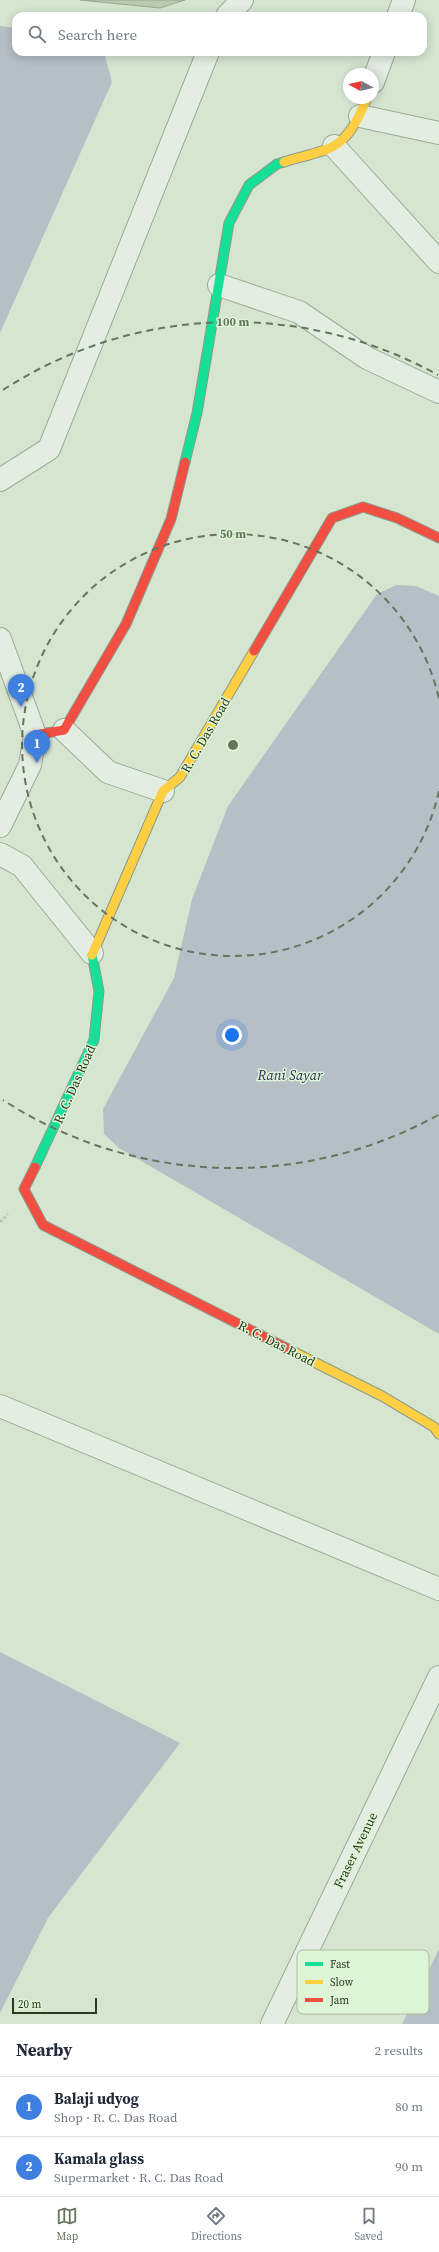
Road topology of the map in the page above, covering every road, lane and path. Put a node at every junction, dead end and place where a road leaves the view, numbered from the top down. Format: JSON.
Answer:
{"nodes":[{"id":1,"x":242,"y":0,"type":"edge"},
{"id":2,"x":404,"y":0,"type":"edge"},
{"id":3,"x":231,"y":12,"type":"edge"},
{"id":4,"x":400,"y":12,"type":"edge"},
{"id":5,"x":206,"y":56,"type":"edge"},
{"id":6,"x":383,"y":56,"type":"edge"},
{"id":7,"x":378,"y":68,"type":"edge"},
{"id":8,"x":364,"y":107,"type":"edge"},
{"id":9,"x":439,"y":133,"type":"edge"},
{"id":10,"x":334,"y":146,"type":"junction"},
{"id":11,"x":439,"y":262,"type":"edge"},
{"id":12,"x":219,"y":285,"type":"junction"},
{"id":13,"x":439,"y":392,"type":"edge"},
{"id":14,"x":0,"y":480,"type":"edge"},
{"id":15,"x":439,"y":538,"type":"edge"},
{"id":16,"x":0,"y":639,"type":"edge"},
{"id":17,"x":64,"y":730,"type":"junction"},
{"id":18,"x":35,"y":735,"type":"junction"},
{"id":19,"x":163,"y":791,"type":"junction"},
{"id":20,"x":0,"y":826,"type":"edge"},
{"id":21,"x":0,"y":854,"type":"edge"},
{"id":22,"x":92,"y":953,"type":"junction"},
{"id":23,"x":0,"y":1406,"type":"edge"},
{"id":24,"x":439,"y":1434,"type":"edge"},
{"id":25,"x":438,"y":1587,"type":"edge"},
{"id":26,"x":439,"y":1676,"type":"edge"},
{"id":27,"x":308,"y":1950,"type":"edge"},
{"id":28,"x":297,"y":1972,"type":"edge"},
{"id":29,"x":272,"y":2024,"type":"edge"}],
"edges":[{"from":1,"to":3,"type":"street"},
{"from":2,"to":4,"type":"street"},
{"from":5,"to":14,"type":"street"},
{"from":6,"to":7,"type":"street"},
{"from":8,"to":9,"type":"street"},
{"from":8,"to":10,"type":"street"},
{"from":10,"to":11,"type":"street"},
{"from":10,"to":12,"type":"street"},
{"from":12,"to":13,"type":"street"},
{"from":12,"to":17,"type":"street"},
{"from":15,"to":19,"type":"street","name":"R. C. Das Road"},
{"from":16,"to":18,"type":"street"},
{"from":17,"to":18,"type":"street"},
{"from":17,"to":19,"type":"street"},
{"from":18,"to":20,"type":"street"},
{"from":19,"to":22,"type":"street","name":"R. C. Das Road"},
{"from":21,"to":22,"type":"street"},
{"from":22,"to":24,"type":"street","name":"R. C. Das Road"},
{"from":23,"to":25,"type":"street"},
{"from":26,"to":27,"type":"street","name":"Fraser Avenue"},
{"from":28,"to":29,"type":"street","name":"Fraser Avenue"}]}
